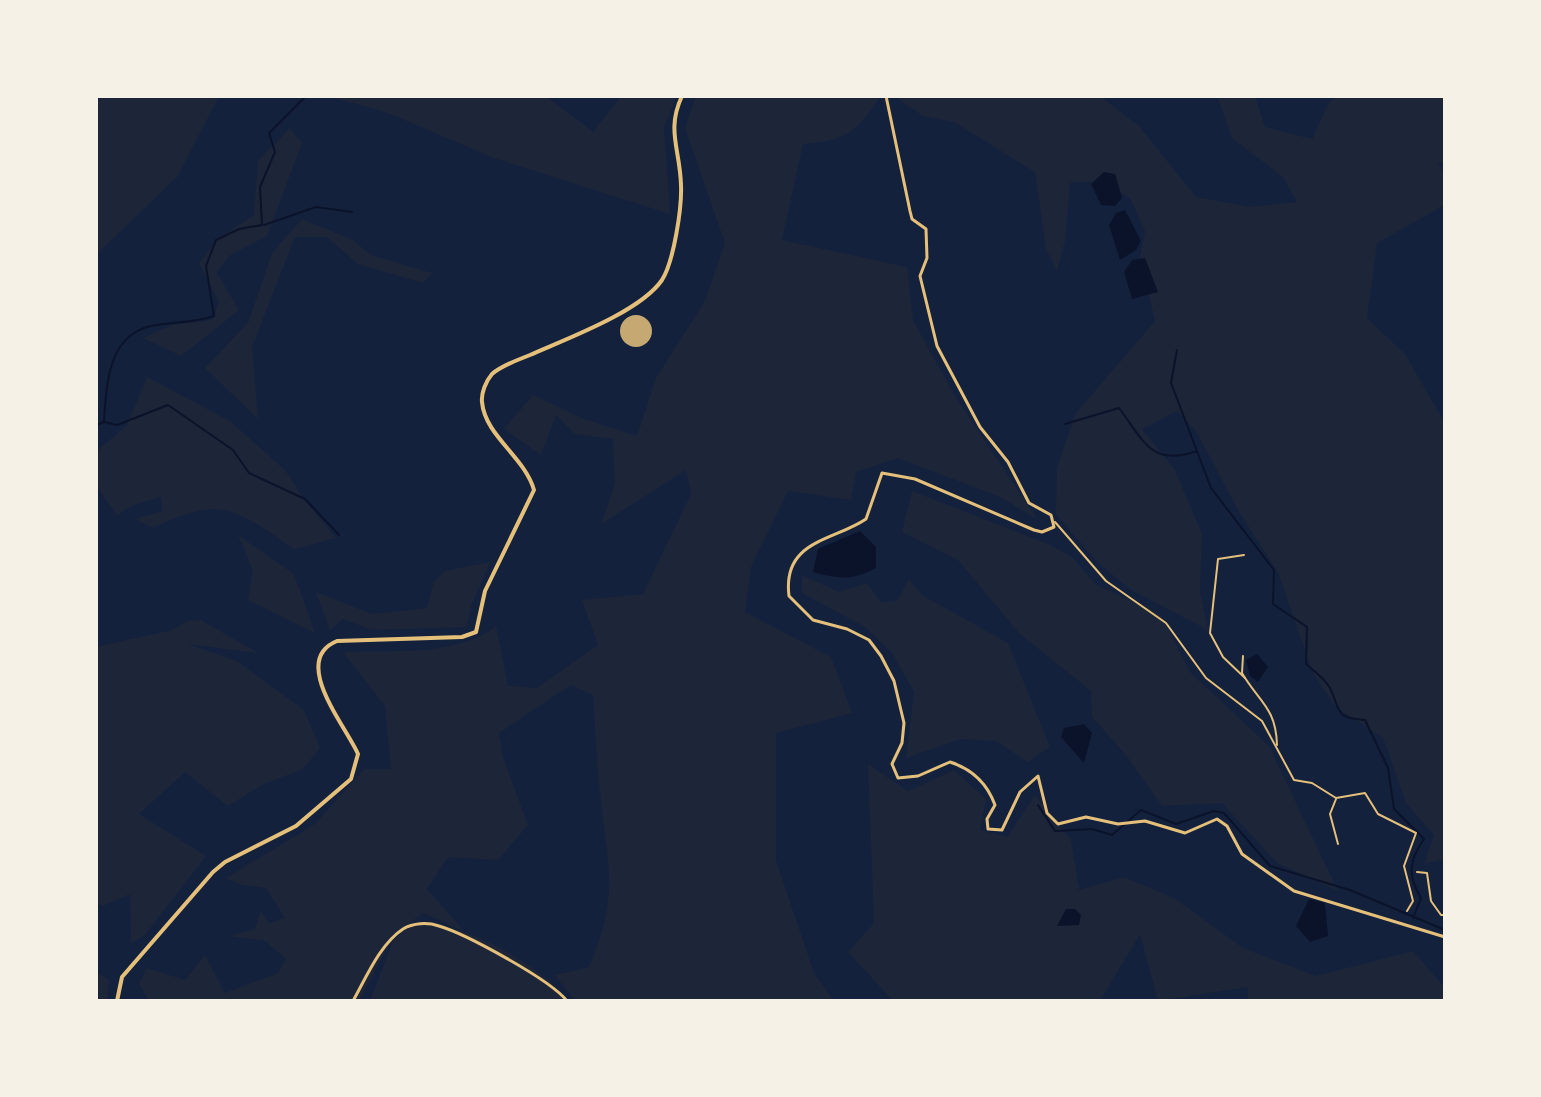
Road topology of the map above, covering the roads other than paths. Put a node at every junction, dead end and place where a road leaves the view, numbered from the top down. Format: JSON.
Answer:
{"nodes":[{"id":1,"x":682,"y":96,"type":"edge"},
{"id":2,"x":886,"y":96,"type":"edge"},
{"id":3,"x":1053,"y":521,"type":"junction"},
{"id":4,"x":1244,"y":555,"type":"dead end"},
{"id":5,"x":1243,"y":656,"type":"dead end"},
{"id":6,"x":1245,"y":678,"type":"junction"},
{"id":7,"x":1277,"y":746,"type":"junction"},
{"id":8,"x":1336,"y":798,"type":"junction"},
{"id":9,"x":1338,"y":844,"type":"dead end"},
{"id":10,"x":1417,"y":872,"type":"dead end"},
{"id":11,"x":1407,"y":911,"type":"dead end"},
{"id":12,"x":1445,"y":915,"type":"edge"},
{"id":13,"x":1445,"y":937,"type":"edge"},
{"id":14,"x":117,"y":1001,"type":"edge"},
{"id":15,"x":353,"y":1001,"type":"edge"},
{"id":16,"x":567,"y":1001,"type":"edge"}],
"edges":[{"from":1,"to":14,"type":"street"},
{"from":2,"to":3,"type":"street"},
{"from":3,"to":7,"type":"lane"},
{"from":3,"to":13,"type":"street"},
{"from":4,"to":6,"type":"lane"},
{"from":5,"to":6,"type":"lane"},
{"from":6,"to":7,"type":"lane"},
{"from":7,"to":8,"type":"lane"},
{"from":8,"to":9,"type":"lane"},
{"from":8,"to":11,"type":"lane"},
{"from":10,"to":12,"type":"lane"},
{"from":15,"to":16,"type":"street"}]}
